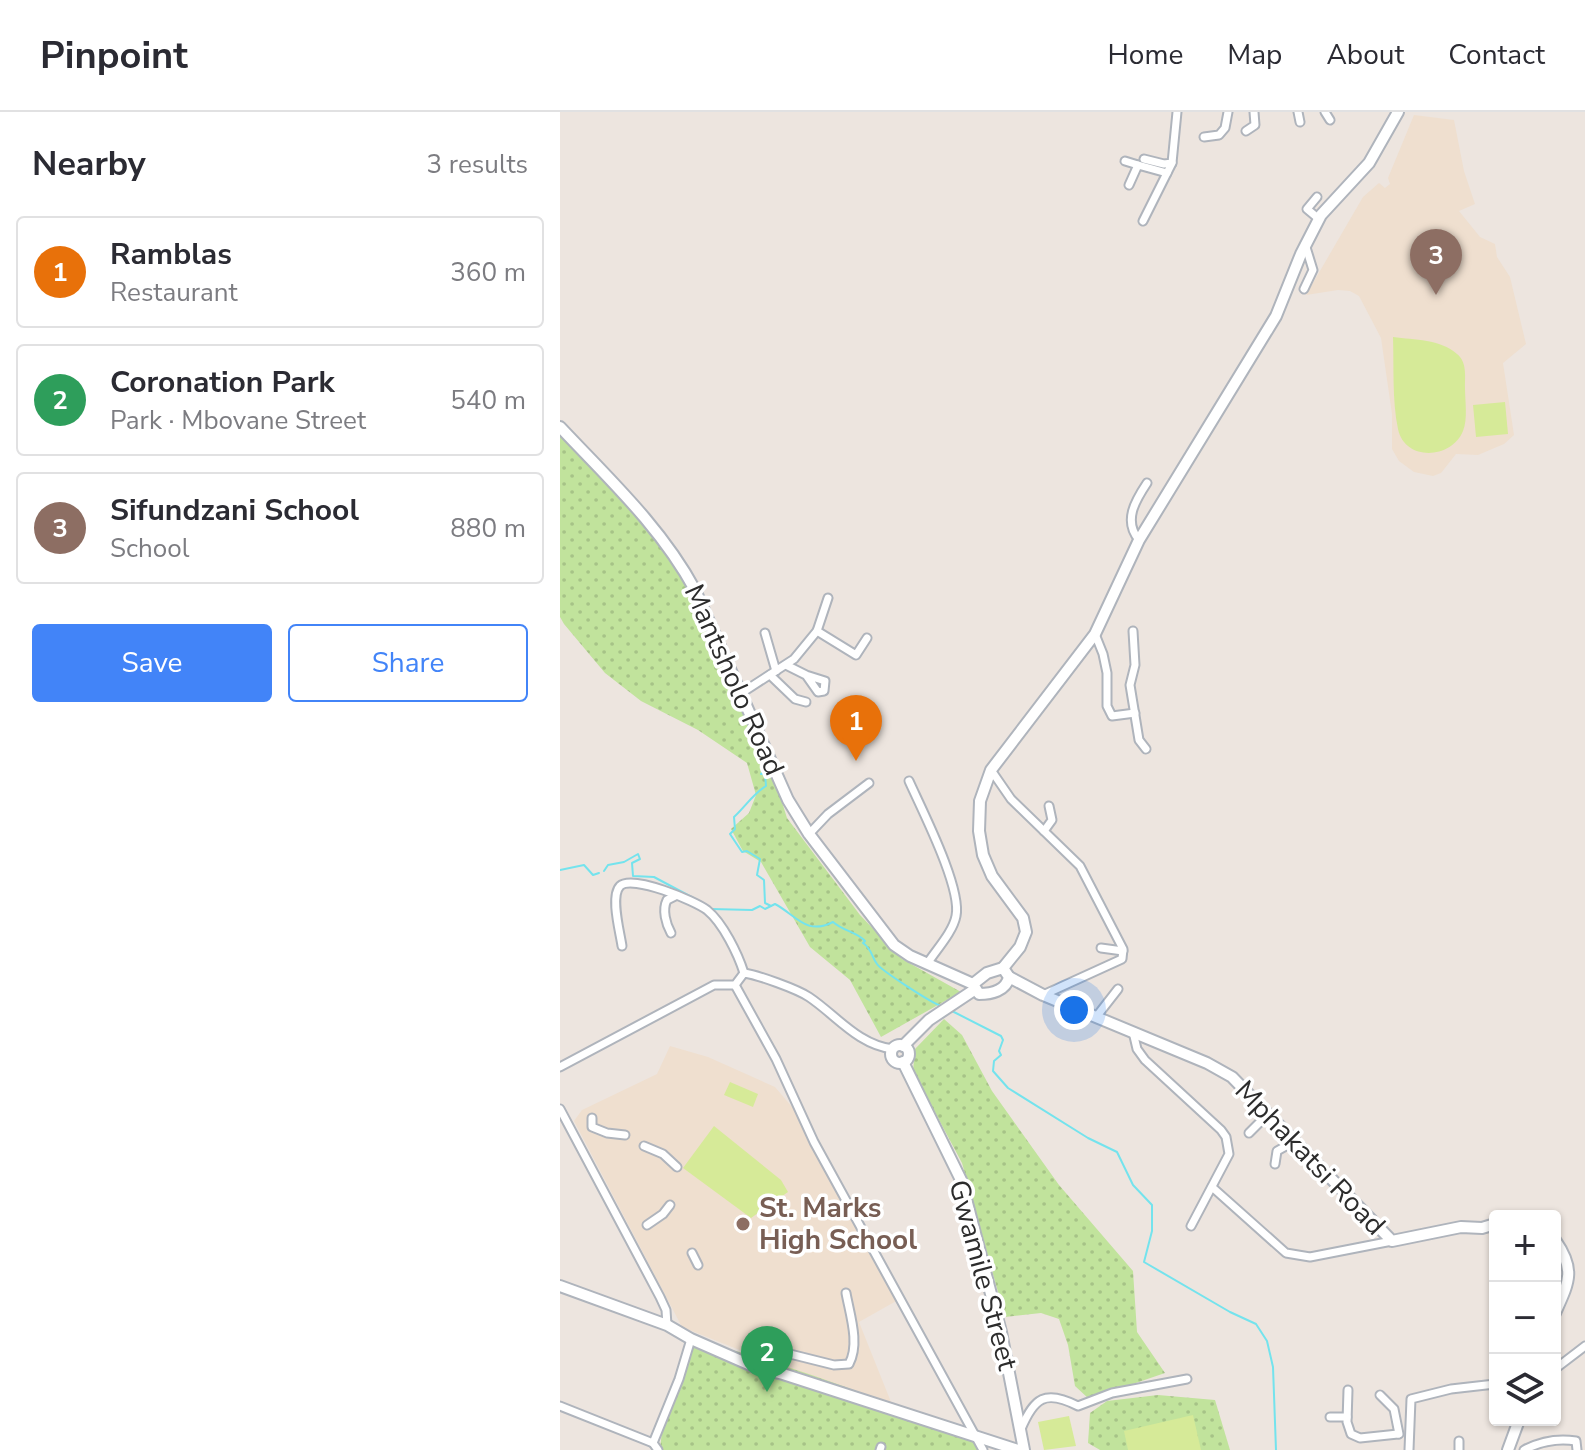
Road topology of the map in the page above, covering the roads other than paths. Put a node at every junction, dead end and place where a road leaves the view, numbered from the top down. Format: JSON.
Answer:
{"nodes":[{"id":1,"x":1177,"y":112,"type":"edge"},
{"id":2,"x":1228,"y":112,"type":"edge"},
{"id":3,"x":1254,"y":112,"type":"edge"},
{"id":4,"x":1298,"y":112,"type":"edge"},
{"id":5,"x":1325,"y":112,"type":"edge"},
{"id":6,"x":1398,"y":112,"type":"edge"},
{"id":7,"x":1330,"y":120,"type":"dead end"},
{"id":8,"x":1300,"y":122,"type":"dead end"},
{"id":9,"x":1246,"y":131,"type":"dead end"},
{"id":10,"x":1204,"y":137,"type":"dead end"},
{"id":11,"x":1125,"y":161,"type":"dead end"},
{"id":12,"x":1173,"y":161,"type":"junction"},
{"id":13,"x":1141,"y":162,"type":"junction"},
{"id":14,"x":1167,"y":173,"type":"junction"},
{"id":15,"x":1129,"y":185,"type":"dead end"},
{"id":16,"x":1317,"y":197,"type":"dead end"},
{"id":17,"x":1319,"y":219,"type":"junction"},
{"id":18,"x":1143,"y":221,"type":"dead end"},
{"id":19,"x":1305,"y":244,"type":"junction"},
{"id":20,"x":1304,"y":289,"type":"dead end"},
{"id":21,"x":560,"y":427,"type":"edge"},
{"id":22,"x":1147,"y":483,"type":"dead end"},
{"id":23,"x":1139,"y":540,"type":"junction"},
{"id":24,"x":828,"y":598,"type":"dead end"},
{"id":25,"x":817,"y":631,"type":"junction"},
{"id":26,"x":1133,"y":631,"type":"dead end"},
{"id":27,"x":765,"y":633,"type":"dead end"},
{"id":28,"x":1095,"y":634,"type":"junction"},
{"id":29,"x":867,"y":638,"type":"dead end"},
{"id":30,"x":786,"y":665,"type":"junction"},
{"id":31,"x":773,"y":673,"type":"junction"},
{"id":32,"x":806,"y":675,"type":"dead end"},
{"id":33,"x":740,"y":694,"type":"junction"},
{"id":34,"x":806,"y":702,"type":"dead end"},
{"id":35,"x":1135,"y":713,"type":"junction"},
{"id":36,"x":1146,"y":749,"type":"dead end"},
{"id":37,"x":991,"y":770,"type":"junction"},
{"id":38,"x":909,"y":781,"type":"dead end"},
{"id":39,"x":869,"y":783,"type":"dead end"},
{"id":40,"x":1049,"y":806,"type":"dead end"},
{"id":41,"x":917,"y":818,"type":"dead end"},
{"id":42,"x":928,"y":823,"type":"junction"},
{"id":43,"x":1044,"y":831,"type":"junction"},
{"id":44,"x":809,"y":834,"type":"junction"},
{"id":45,"x":675,"y":896,"type":"junction"},
{"id":46,"x":671,"y":933,"type":"dead end"},
{"id":47,"x":622,"y":946,"type":"dead end"},
{"id":48,"x":1101,"y":948,"type":"dead end"},
{"id":49,"x":1123,"y":951,"type":"junction"},
{"id":50,"x":928,"y":961,"type":"junction"},
{"id":51,"x":744,"y":973,"type":"junction"},
{"id":52,"x":1006,"y":973,"type":"junction"},
{"id":53,"x":955,"y":975,"type":"junction"},
{"id":54,"x":975,"y":984,"type":"junction"},
{"id":55,"x":735,"y":985,"type":"junction"},
{"id":56,"x":1118,"y":989,"type":"dead end"},
{"id":57,"x":1043,"y":995,"type":"junction"},
{"id":58,"x":950,"y":1004,"type":"junction"},
{"id":59,"x":1097,"y":1016,"type":"junction"},
{"id":60,"x":1133,"y":1032,"type":"junction"},
{"id":61,"x":898,"y":1048,"type":"junction"},
{"id":62,"x":560,"y":1067,"type":"edge"},
{"id":63,"x":560,"y":1109,"type":"edge"},
{"id":64,"x":1268,"y":1114,"type":"junction"},
{"id":65,"x":592,"y":1118,"type":"dead end"},
{"id":66,"x":1249,"y":1133,"type":"dead end"},
{"id":67,"x":625,"y":1135,"type":"dead end"},
{"id":68,"x":1295,"y":1141,"type":"junction"},
{"id":69,"x":644,"y":1146,"type":"dead end"},
{"id":70,"x":1275,"y":1164,"type":"dead end"},
{"id":71,"x":677,"y":1167,"type":"dead end"},
{"id":72,"x":1212,"y":1187,"type":"junction"},
{"id":73,"x":670,"y":1205,"type":"dead end"},
{"id":74,"x":647,"y":1225,"type":"dead end"},
{"id":75,"x":1191,"y":1226,"type":"dead end"},
{"id":76,"x":1489,"y":1226,"type":"edge"},
{"id":77,"x":1392,"y":1241,"type":"junction"},
{"id":78,"x":1561,"y":1250,"type":"edge"},
{"id":79,"x":692,"y":1253,"type":"dead end"},
{"id":80,"x":698,"y":1265,"type":"dead end"},
{"id":81,"x":560,"y":1286,"type":"edge"},
{"id":82,"x":846,"y":1293,"type":"dead end"},
{"id":83,"x":1561,"y":1297,"type":"edge"},
{"id":84,"x":667,"y":1325,"type":"junction"},
{"id":85,"x":691,"y":1339,"type":"junction"},
{"id":86,"x":1585,"y":1346,"type":"edge"},
{"id":87,"x":786,"y":1353,"type":"dead end"},
{"id":88,"x":1561,"y":1364,"type":"edge"},
{"id":89,"x":1187,"y":1379,"type":"dead end"},
{"id":90,"x":1489,"y":1385,"type":"edge"},
{"id":91,"x":1348,"y":1390,"type":"dead end"},
{"id":92,"x":1380,"y":1395,"type":"dead end"},
{"id":93,"x":560,"y":1406,"type":"edge"},
{"id":94,"x":1330,"y":1417,"type":"dead end"},
{"id":95,"x":1347,"y":1417,"type":"junction"},
{"id":96,"x":1517,"y":1426,"type":"edge"},
{"id":97,"x":1020,"y":1430,"type":"junction"},
{"id":98,"x":1398,"y":1434,"type":"junction"},
{"id":99,"x":1409,"y":1434,"type":"junction"},
{"id":100,"x":975,"y":1435,"type":"junction"},
{"id":101,"x":656,"y":1446,"type":"edge"},
{"id":102,"x":983,"y":1450,"type":"edge"},
{"id":103,"x":1018,"y":1450,"type":"edge"},
{"id":104,"x":1024,"y":1450,"type":"edge"},
{"id":105,"x":1409,"y":1450,"type":"edge"},
{"id":106,"x":1508,"y":1450,"type":"edge"},
{"id":107,"x":1524,"y":1450,"type":"edge"},
{"id":108,"x":1577,"y":1450,"type":"edge"}],
"edges":[{"from":1,"to":12,"type":"street"},
{"from":2,"to":10,"type":"street"},
{"from":3,"to":9,"type":"street"},
{"from":4,"to":8,"type":"street"},
{"from":5,"to":7,"type":"street"},
{"from":6,"to":17,"type":"street"},
{"from":11,"to":13,"type":"street"},
{"from":12,"to":13,"type":"street"},
{"from":12,"to":14,"type":"street"},
{"from":13,"to":14,"type":"street"},
{"from":13,"to":15,"type":"street"},
{"from":14,"to":18,"type":"street"},
{"from":16,"to":17,"type":"street"},
{"from":17,"to":19,"type":"street"},
{"from":19,"to":20,"type":"street"},
{"from":19,"to":23,"type":"street"},
{"from":21,"to":33,"type":"street","name":"Mantsholo Road"},
{"from":22,"to":23,"type":"street"},
{"from":23,"to":28,"type":"street"},
{"from":24,"to":25,"type":"street"},
{"from":25,"to":29,"type":"street"},
{"from":25,"to":30,"type":"street"},
{"from":26,"to":35,"type":"street"},
{"from":27,"to":31,"type":"street"},
{"from":28,"to":35,"type":"street"},
{"from":28,"to":37,"type":"street"},
{"from":30,"to":31,"type":"street"},
{"from":30,"to":32,"type":"street"},
{"from":31,"to":33,"type":"street"},
{"from":31,"to":34,"type":"street"},
{"from":33,"to":44,"type":"street","name":"Mantsholo Road"},
{"from":35,"to":36,"type":"street"},
{"from":37,"to":43,"type":"street"},
{"from":37,"to":52,"type":"street"},
{"from":38,"to":42,"type":"street"},
{"from":39,"to":44,"type":"street"},
{"from":40,"to":43,"type":"street"},
{"from":41,"to":42,"type":"street"},
{"from":42,"to":50,"type":"street"},
{"from":43,"to":49,"type":"street"},
{"from":44,"to":50,"type":"street","name":"Mantsholo Road"},
{"from":45,"to":46,"type":"street"},
{"from":45,"to":47,"type":"street"},
{"from":45,"to":51,"type":"street"},
{"from":48,"to":49,"type":"street"},
{"from":49,"to":57,"type":"street"},
{"from":50,"to":53,"type":"street","name":"Mantsholo Road"},
{"from":50,"to":54,"type":"street","name":"Mantsholo Road"},
{"from":51,"to":55,"type":"street"},
{"from":51,"to":61,"type":"street"},
{"from":52,"to":54,"type":"street"},
{"from":52,"to":54,"type":"street"},
{"from":52,"to":57,"type":"street","name":"Mphakatsi Road"},
{"from":53,"to":54,"type":"street","name":"Mantsholo Road"},
{"from":53,"to":58,"type":"street"},
{"from":54,"to":58,"type":"street"},
{"from":55,"to":62,"type":"street"},
{"from":55,"to":100,"type":"street"},
{"from":56,"to":59,"type":"street"},
{"from":57,"to":59,"type":"street","name":"Mphakatsi Road"},
{"from":58,"to":61,"type":"street"},
{"from":59,"to":60,"type":"street","name":"Mphakatsi Road"},
{"from":60,"to":64,"type":"street","name":"Mphakatsi Road"},
{"from":60,"to":72,"type":"street"},
{"from":61,"to":97,"type":"street","name":"Gwamile Street"},
{"from":63,"to":84,"type":"street"},
{"from":64,"to":66,"type":"street"},
{"from":64,"to":68,"type":"street","name":"Mphakatsi Road"},
{"from":65,"to":67,"type":"street"},
{"from":68,"to":70,"type":"street"},
{"from":68,"to":77,"type":"street","name":"Mphakatsi Road"},
{"from":69,"to":71,"type":"street"},
{"from":72,"to":75,"type":"street"},
{"from":72,"to":77,"type":"street"},
{"from":73,"to":74,"type":"street"},
{"from":76,"to":77,"type":"street"},
{"from":78,"to":83,"type":"street"},
{"from":79,"to":80,"type":"street"},
{"from":81,"to":84,"type":"street"},
{"from":82,"to":87,"type":"street"},
{"from":84,"to":85,"type":"street"},
{"from":85,"to":100,"type":"street"},
{"from":85,"to":101,"type":"street"},
{"from":86,"to":88,"type":"street"},
{"from":89,"to":97,"type":"street"},
{"from":90,"to":99,"type":"street"},
{"from":91,"to":95,"type":"street"},
{"from":92,"to":98,"type":"street"},
{"from":93,"to":101,"type":"street"},
{"from":94,"to":95,"type":"street"},
{"from":95,"to":98,"type":"street"},
{"from":96,"to":106,"type":"street"},
{"from":97,"to":104,"type":"street","name":"Gwamile Street"},
{"from":98,"to":99,"type":"street"},
{"from":99,"to":105,"type":"street"},
{"from":100,"to":102,"type":"street"},
{"from":100,"to":103,"type":"street"},
{"from":107,"to":108,"type":"street"}]}
